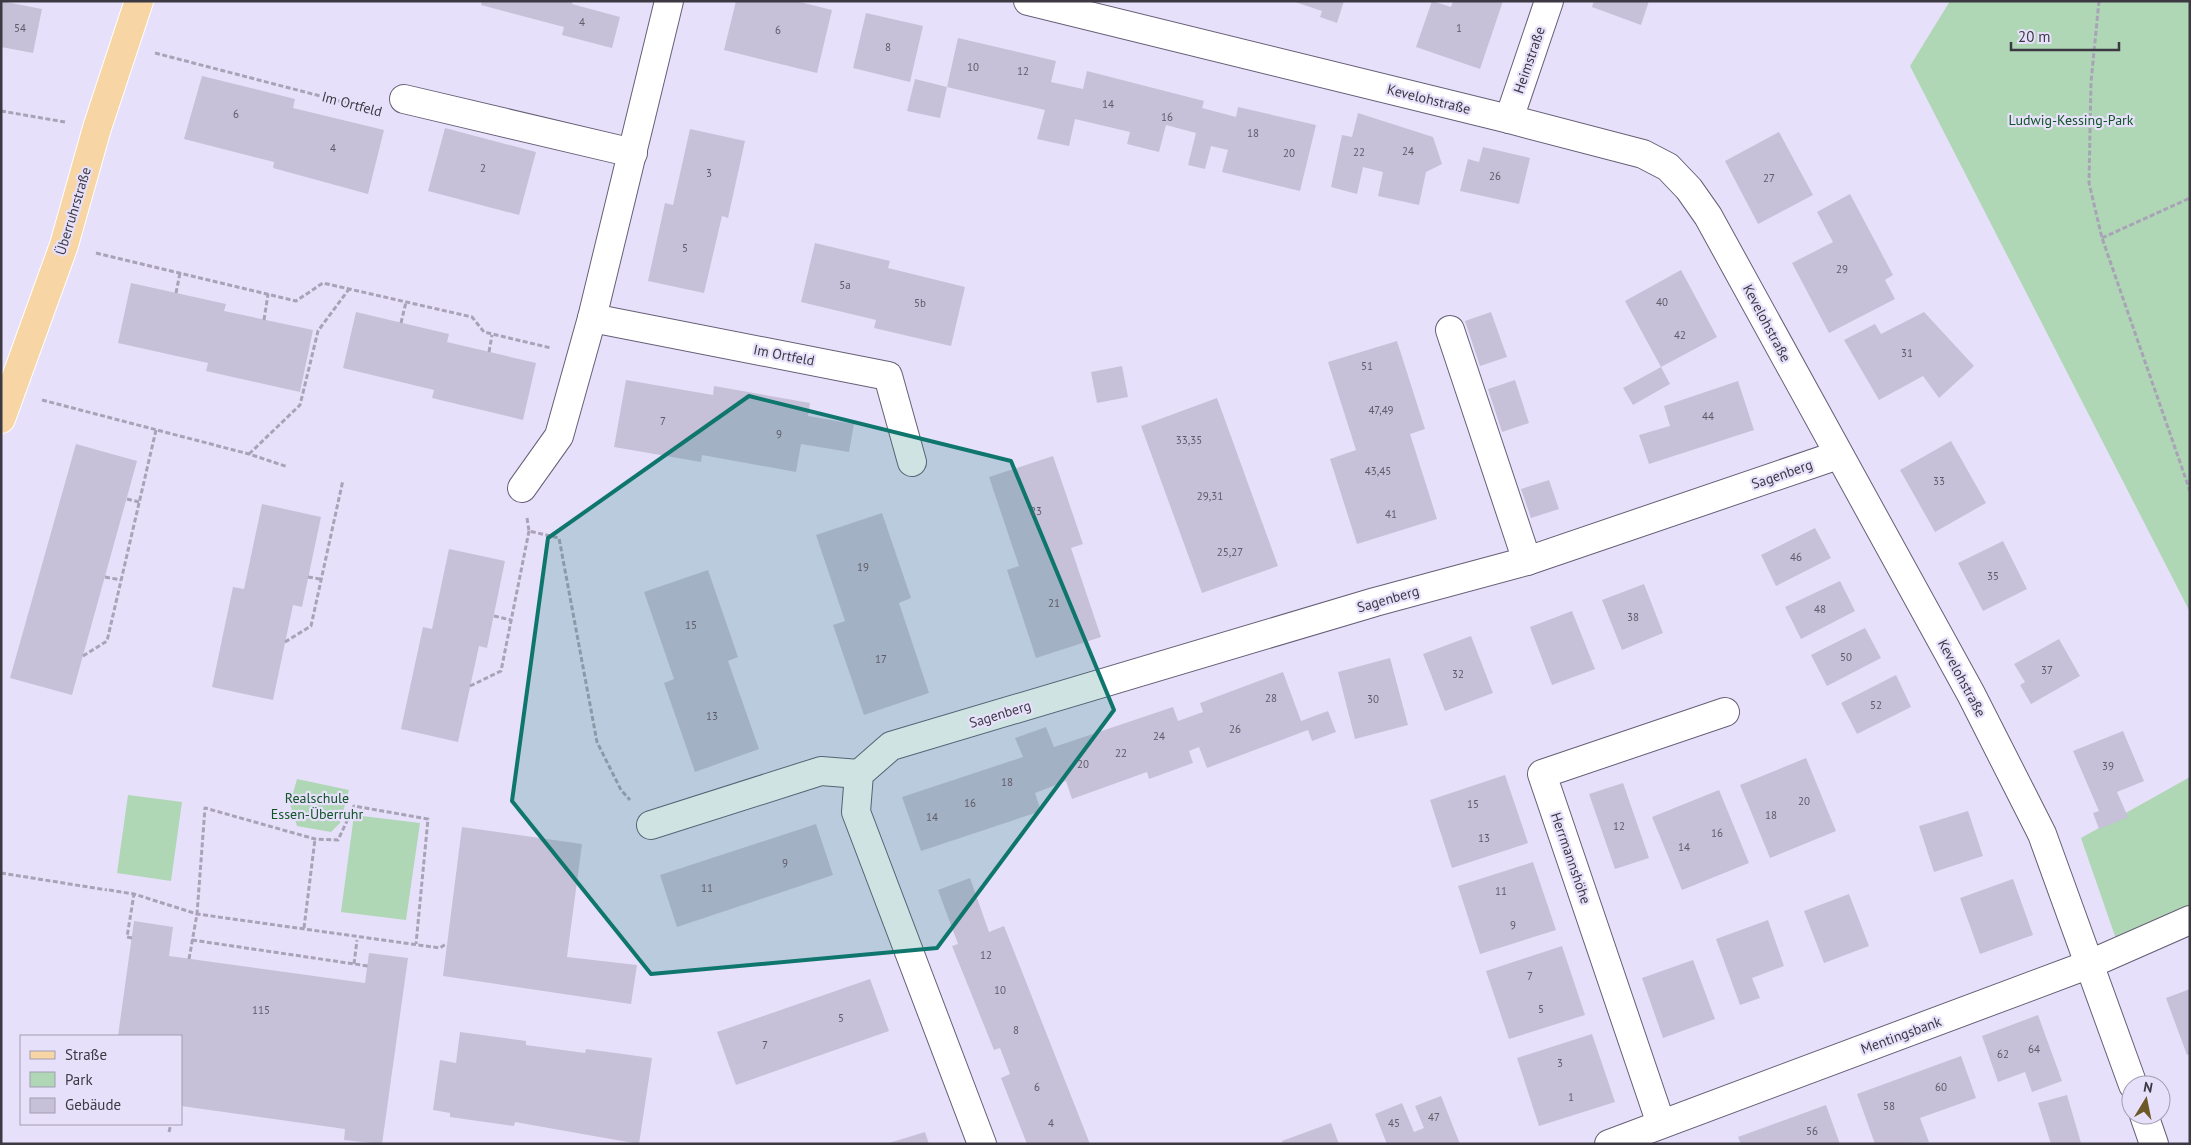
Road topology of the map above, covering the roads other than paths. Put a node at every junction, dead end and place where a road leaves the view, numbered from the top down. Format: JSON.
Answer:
{"nodes":[{"id":1,"x":139,"y":1,"type":"edge"},
{"id":2,"x":669,"y":1,"type":"edge"},
{"id":3,"x":1028,"y":1,"type":"edge"},
{"id":4,"x":1550,"y":1,"type":"edge"},
{"id":5,"x":404,"y":99,"type":"road end"},
{"id":6,"x":1510,"y":119,"type":"junction"},
{"id":7,"x":633,"y":154,"type":"junction"},
{"id":8,"x":592,"y":318,"type":"junction"},
{"id":9,"x":1450,"y":330,"type":"dead end"},
{"id":10,"x":1,"y":419,"type":"edge"},
{"id":11,"x":1838,"y":455,"type":"junction"},
{"id":12,"x":912,"y":462,"type":"dead end"},
{"id":13,"x":522,"y":488,"type":"road end"},
{"id":14,"x":1527,"y":561,"type":"junction"},
{"id":15,"x":1725,"y":712,"type":"dead end"},
{"id":16,"x":858,"y":774,"type":"junction"},
{"id":17,"x":651,"y":825,"type":"road end"},
{"id":18,"x":2190,"y":920,"type":"edge"},
{"id":19,"x":2090,"y":964,"type":"junction"},
{"id":20,"x":2129,"y":1075,"type":"edge"},
{"id":21,"x":1661,"y":1124,"type":"junction"},
{"id":22,"x":2147,"y":1125,"type":"edge"},
{"id":23,"x":982,"y":1144,"type":"edge"},
{"id":24,"x":1610,"y":1144,"type":"edge"},
{"id":25,"x":2154,"y":1144,"type":"edge"}],
"edges":[{"from":1,"to":10,"type":"main road","name":"Überruhrstraße"},
{"from":2,"to":7,"type":"street"},
{"from":3,"to":6,"type":"street","name":"Kevelohstraße"},
{"from":4,"to":6,"type":"street","name":"Heimstraße"},
{"from":5,"to":7,"type":"street","name":"Im Ortfeld"},
{"from":6,"to":11,"type":"street","name":"Kevelohstraße"},
{"from":7,"to":8,"type":"street"},
{"from":8,"to":12,"type":"street","name":"Im Ortfeld"},
{"from":8,"to":13,"type":"street"},
{"from":9,"to":14,"type":"street"},
{"from":11,"to":14,"type":"street","name":"Sagenberg"},
{"from":11,"to":19,"type":"street","name":"Kevelohstraße"},
{"from":14,"to":16,"type":"street","name":"Sagenberg"},
{"from":15,"to":21,"type":"street","name":"Herrmannshöhe"},
{"from":16,"to":17,"type":"street"},
{"from":16,"to":23,"type":"street"},
{"from":18,"to":19,"type":"street","name":"Mentingsbank"},
{"from":19,"to":20,"type":"street","name":"Kevelohstraße"},
{"from":19,"to":21,"type":"street","name":"Mentingsbank"},
{"from":21,"to":24,"type":"street","name":"Mentingsbank"},
{"from":22,"to":25,"type":"street"}]}
